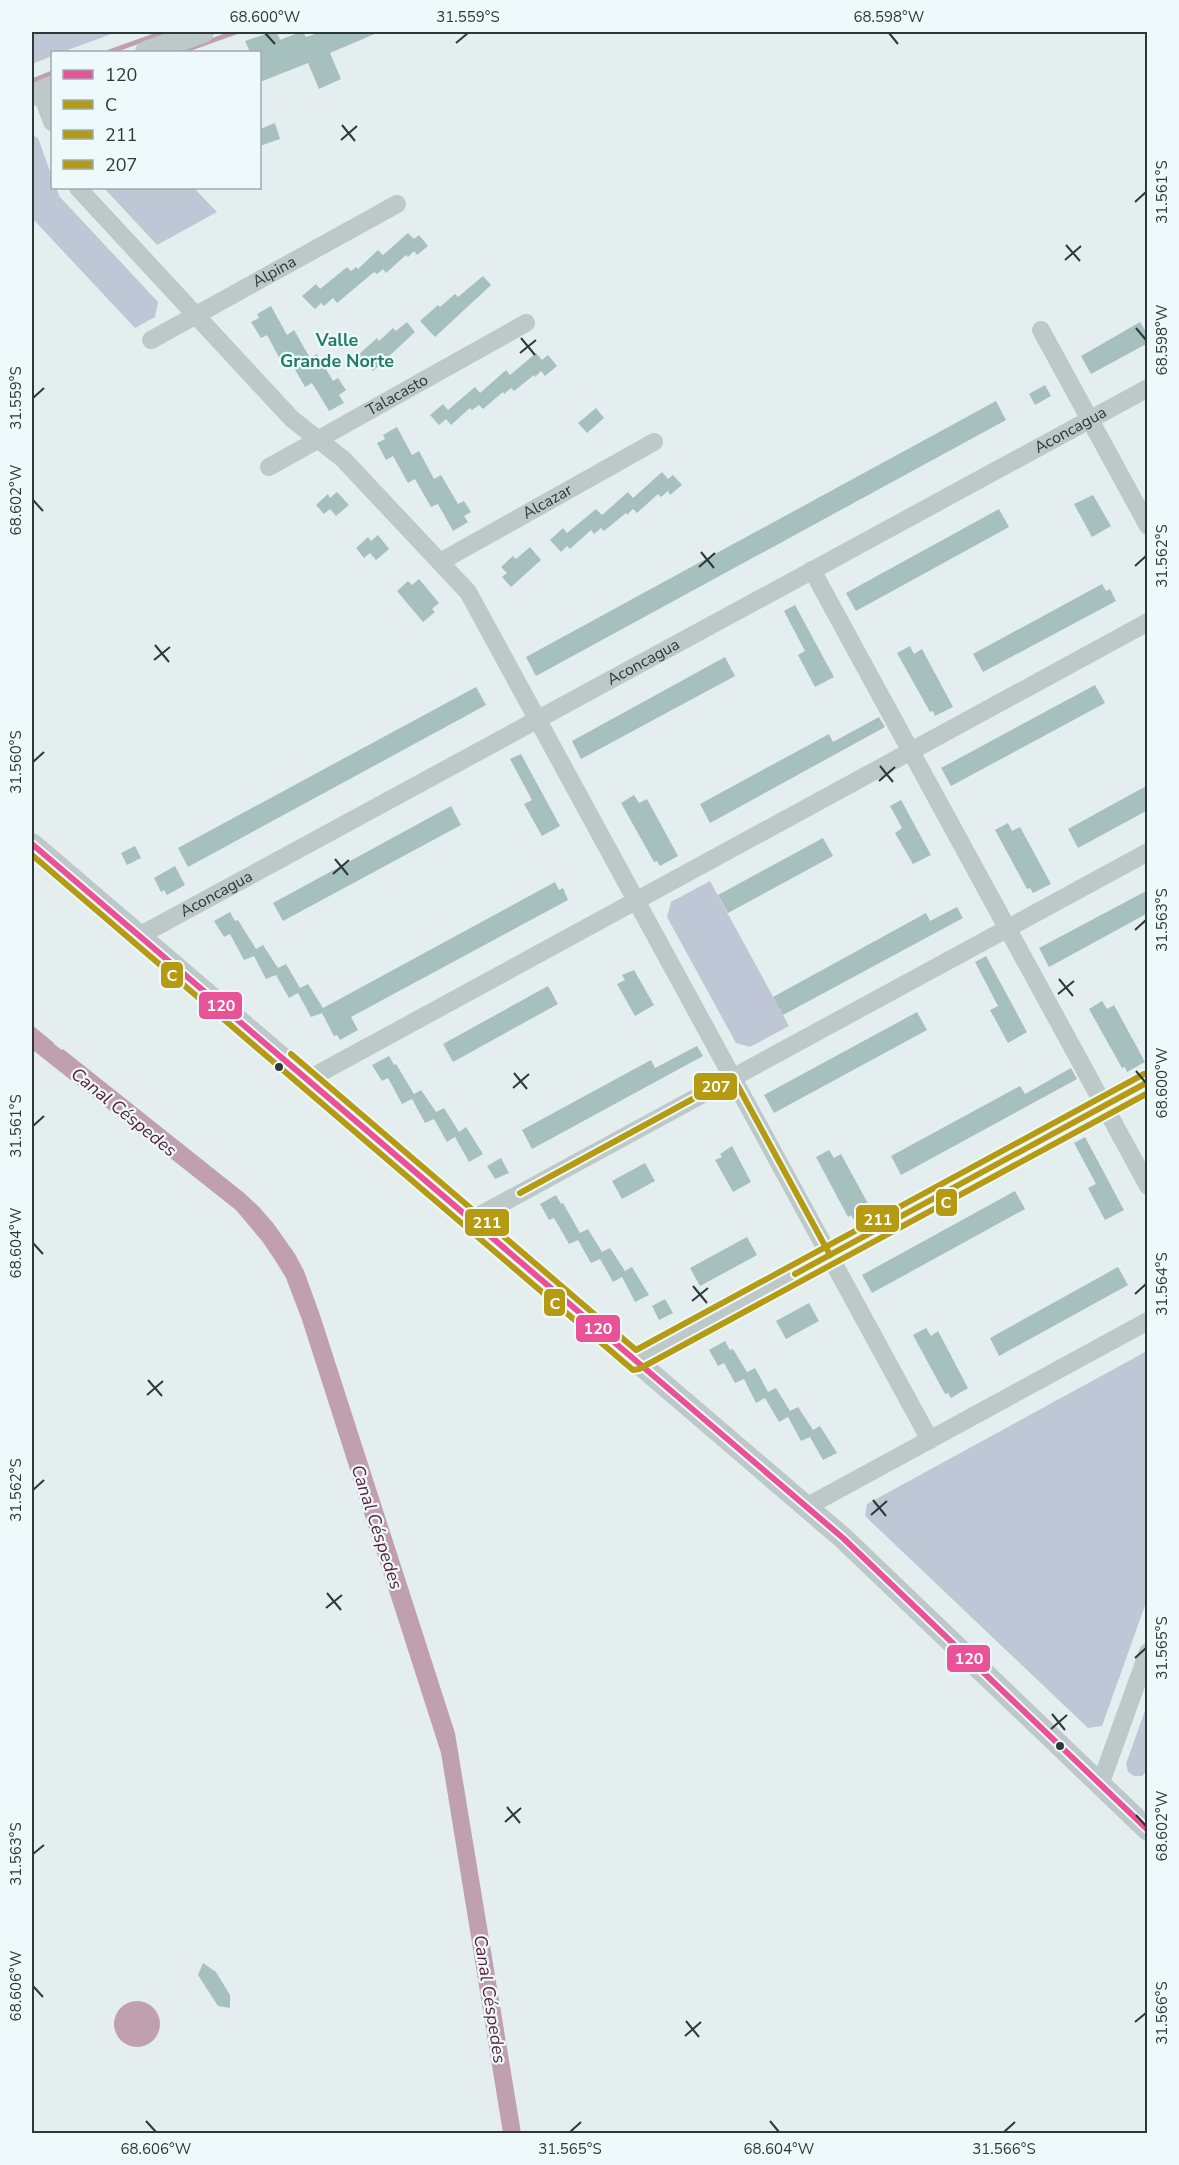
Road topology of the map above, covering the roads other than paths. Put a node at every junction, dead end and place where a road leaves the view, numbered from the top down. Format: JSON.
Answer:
{"nodes":[{"id":1,"x":203,"y":32,"type":"edge"},
{"id":2,"x":149,"y":51,"type":"edge"},
{"id":3,"x":42,"y":91,"type":"edge"},
{"id":4,"x":51,"y":119,"type":"edge"},
{"id":5,"x":79,"y":189,"type":"edge"},
{"id":6,"x":397,"y":204,"type":"dead end"},
{"id":7,"x":196,"y":315,"type":"junction"},
{"id":8,"x":526,"y":323,"type":"dead end"},
{"id":9,"x":1041,"y":330,"type":"dead end"},
{"id":10,"x":151,"y":340,"type":"dead end"},
{"id":11,"x":1148,"y":388,"type":"edge"},
{"id":12,"x":1090,"y":419,"type":"junction"},
{"id":13,"x":318,"y":439,"type":"junction"},
{"id":14,"x":654,"y":442,"type":"dead end"},
{"id":15,"x":269,"y":467,"type":"dead end"},
{"id":16,"x":1148,"y":526,"type":"edge"},
{"id":17,"x":440,"y":562,"type":"junction"},
{"id":18,"x":812,"y":570,"type":"junction"},
{"id":19,"x":1148,"y":622,"type":"edge"},
{"id":20,"x":538,"y":719,"type":"junction"},
{"id":21,"x":911,"y":751,"type":"junction"},
{"id":22,"x":32,"y":844,"type":"edge"},
{"id":23,"x":1148,"y":852,"type":"edge"},
{"id":24,"x":637,"y":900,"type":"junction"},
{"id":25,"x":1007,"y":928,"type":"junction"},
{"id":26,"x":139,"y":936,"type":"junction"},
{"id":27,"x":733,"y":1077,"type":"junction"},
{"id":28,"x":307,"y":1080,"type":"junction"},
{"id":29,"x":1148,"y":1082,"type":"edge"},
{"id":30,"x":1104,"y":1106,"type":"junction"},
{"id":31,"x":1148,"y":1186,"type":"edge"},
{"id":32,"x":471,"y":1220,"type":"junction"},
{"id":33,"x":830,"y":1255,"type":"junction"},
{"id":34,"x":1148,"y":1321,"type":"edge"},
{"id":35,"x":635,"y":1361,"type":"junction"},
{"id":36,"x":930,"y":1440,"type":"junction"},
{"id":37,"x":806,"y":1507,"type":"junction"},
{"id":38,"x":1148,"y":1652,"type":"edge"},
{"id":39,"x":1100,"y":1785,"type":"junction"},
{"id":40,"x":1148,"y":1830,"type":"edge"}],
"edges":[{"from":1,"to":2,"type":"street"},
{"from":3,"to":4,"type":"street"},
{"from":5,"to":7,"type":"street"},
{"from":6,"to":7,"type":"street","name":"Alpina"},
{"from":7,"to":10,"type":"street","name":"Alpina"},
{"from":7,"to":13,"type":"street"},
{"from":8,"to":13,"type":"street","name":"Talacasto"},
{"from":9,"to":12,"type":"street"},
{"from":11,"to":12,"type":"street","name":"Aconcagua"},
{"from":12,"to":16,"type":"street"},
{"from":12,"to":18,"type":"street","name":"Aconcagua"},
{"from":13,"to":15,"type":"street","name":"Talacasto"},
{"from":13,"to":17,"type":"street"},
{"from":14,"to":17,"type":"street","name":"Alcazar"},
{"from":17,"to":20,"type":"street"},
{"from":18,"to":20,"type":"street","name":"Aconcagua"},
{"from":18,"to":21,"type":"street"},
{"from":19,"to":21,"type":"street"},
{"from":20,"to":24,"type":"street"},
{"from":20,"to":26,"type":"street","name":"Aconcagua"},
{"from":21,"to":24,"type":"street"},
{"from":21,"to":25,"type":"street"},
{"from":22,"to":26,"type":"street"},
{"from":23,"to":25,"type":"street"},
{"from":24,"to":27,"type":"street"},
{"from":24,"to":28,"type":"street"},
{"from":25,"to":27,"type":"street"},
{"from":25,"to":30,"type":"street"},
{"from":26,"to":28,"type":"street"},
{"from":27,"to":32,"type":"street"},
{"from":27,"to":33,"type":"street"},
{"from":28,"to":32,"type":"street"},
{"from":29,"to":30,"type":"street"},
{"from":30,"to":31,"type":"street"},
{"from":30,"to":33,"type":"street"},
{"from":32,"to":35,"type":"street"},
{"from":33,"to":35,"type":"street"},
{"from":33,"to":36,"type":"street"},
{"from":34,"to":36,"type":"street"},
{"from":35,"to":37,"type":"street"},
{"from":36,"to":37,"type":"street"},
{"from":37,"to":39,"type":"street"},
{"from":38,"to":39,"type":"street"},
{"from":39,"to":40,"type":"street"}]}
